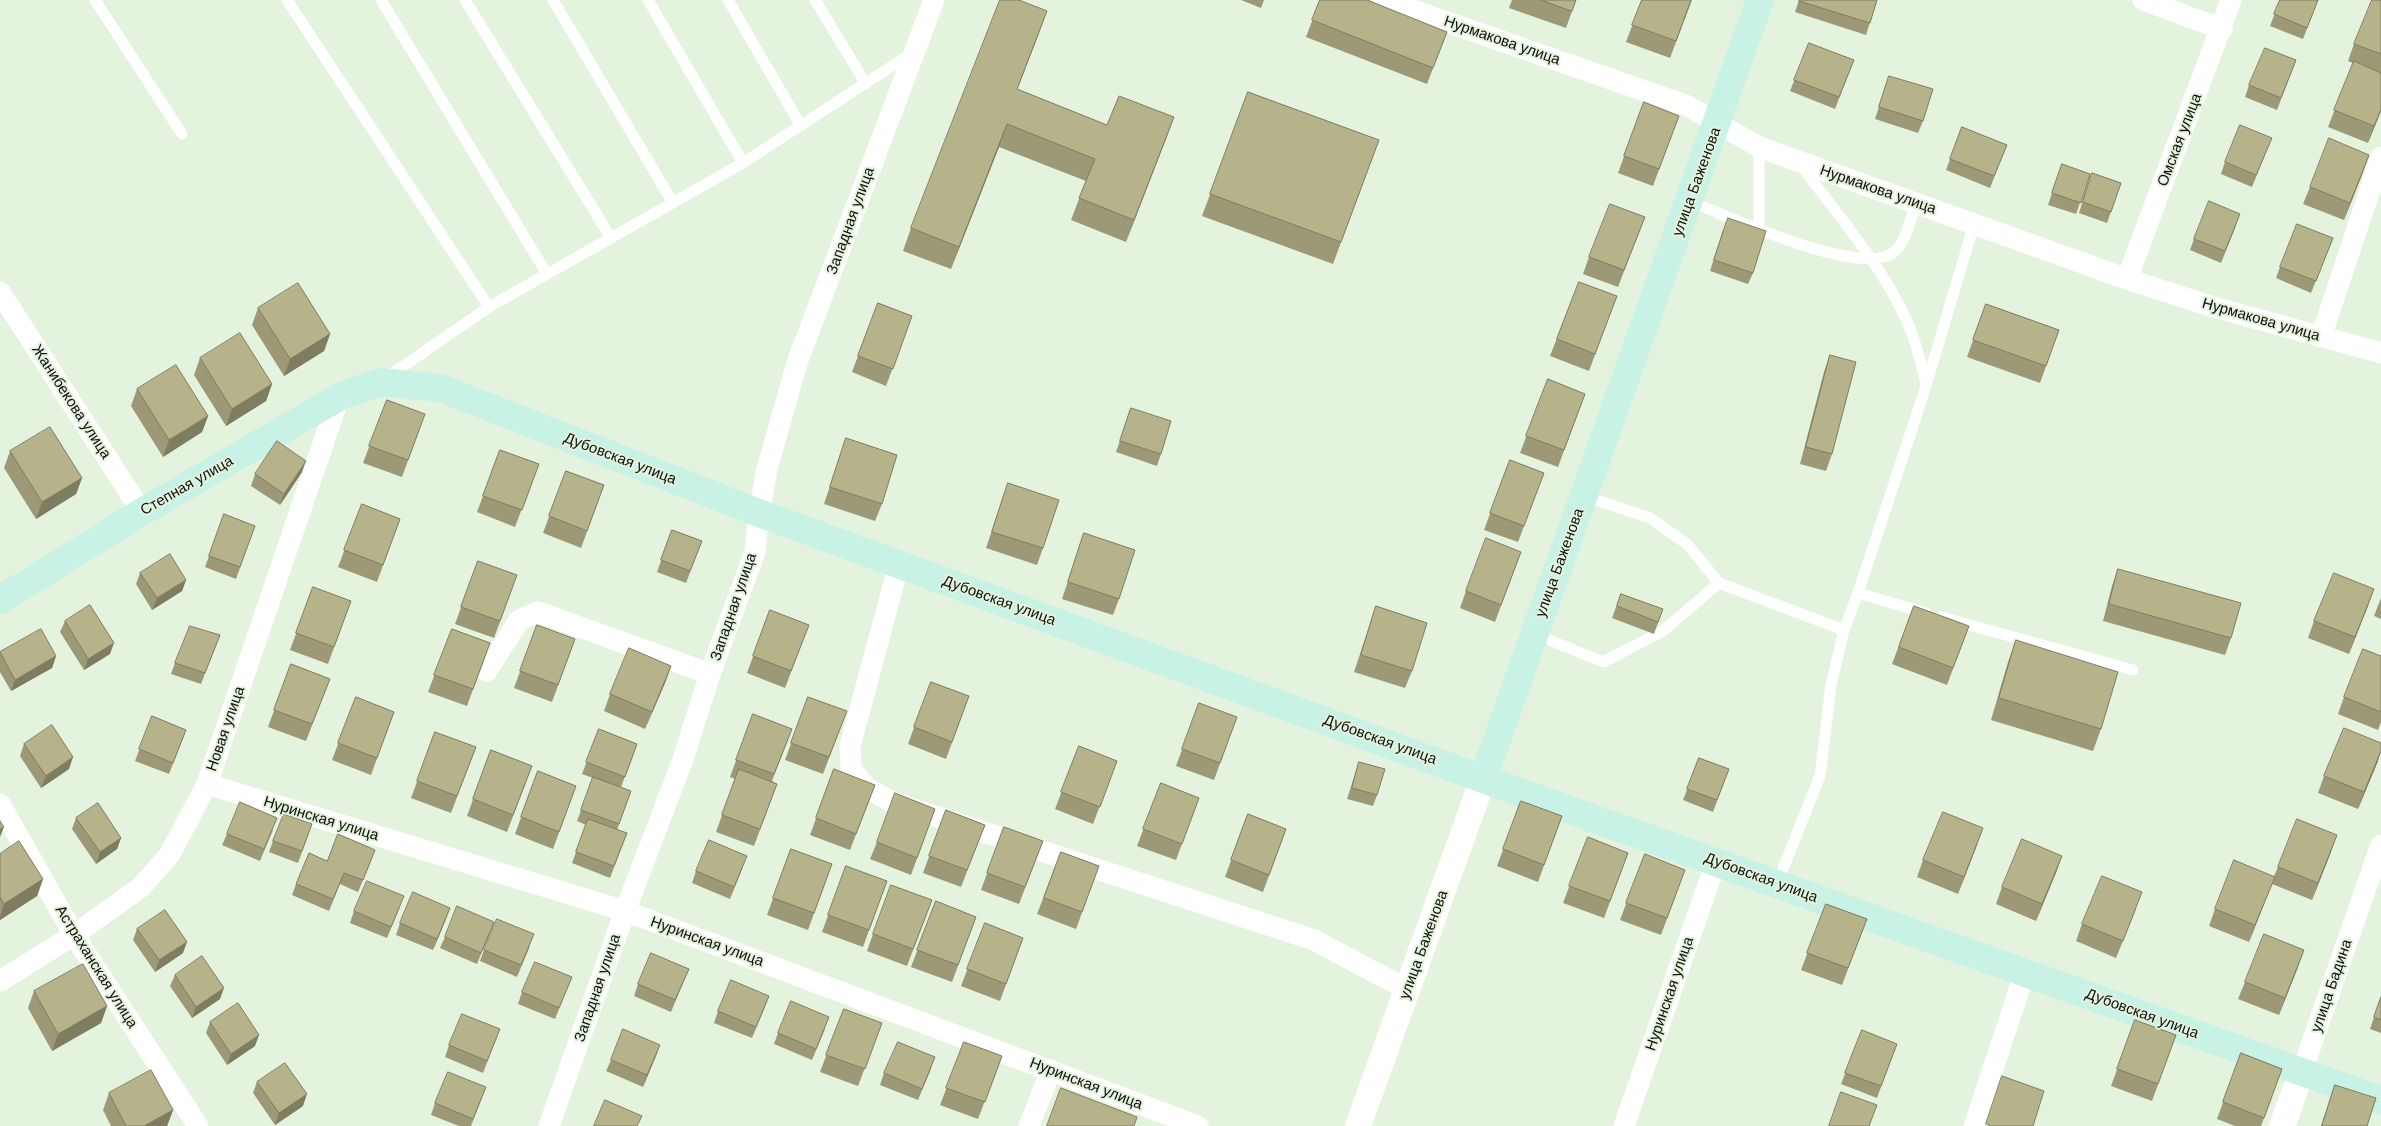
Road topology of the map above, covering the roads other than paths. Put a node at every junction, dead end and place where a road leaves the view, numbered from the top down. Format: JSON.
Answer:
{"nodes":[{"id":1,"x":95,"y":0,"type":"edge"},
{"id":2,"x":288,"y":0,"type":"edge"},
{"id":3,"x":381,"y":0,"type":"edge"},
{"id":4,"x":465,"y":0,"type":"edge"},
{"id":5,"x":554,"y":0,"type":"edge"},
{"id":6,"x":648,"y":0,"type":"edge"},
{"id":7,"x":728,"y":0,"type":"edge"},
{"id":8,"x":815,"y":0,"type":"edge"},
{"id":9,"x":934,"y":0,"type":"edge"},
{"id":10,"x":1384,"y":0,"type":"edge"},
{"id":11,"x":1760,"y":0,"type":"edge"},
{"id":12,"x":2143,"y":0,"type":"edge"},
{"id":13,"x":2231,"y":0,"type":"edge"},
{"id":14,"x":2222,"y":29,"type":"junction"},
{"id":15,"x":913,"y":53,"type":"junction"},
{"id":16,"x":866,"y":84,"type":"junction"},
{"id":17,"x":1718,"y":124,"type":"junction"},
{"id":18,"x":801,"y":126,"type":"junction"},
{"id":19,"x":182,"y":134,"type":"dead end"},
{"id":20,"x":1759,"y":147,"type":"junction"},
{"id":21,"x":2381,"y":157,"type":"edge"},
{"id":22,"x":1798,"y":162,"type":"junction"},
{"id":23,"x":744,"y":163,"type":"junction"},
{"id":24,"x":1690,"y":201,"type":"junction"},
{"id":25,"x":673,"y":203,"type":"junction"},
{"id":26,"x":1916,"y":203,"type":"junction"},
{"id":27,"x":1974,"y":224,"type":"junction"},
{"id":28,"x":1759,"y":228,"type":"junction"},
{"id":29,"x":611,"y":238,"type":"junction"},
{"id":30,"x":1871,"y":260,"type":"junction"},
{"id":31,"x":547,"y":274,"type":"junction"},
{"id":32,"x":2127,"y":279,"type":"junction"},
{"id":33,"x":0,"y":292,"type":"edge"},
{"id":34,"x":489,"y":307,"type":"junction"},
{"id":35,"x":2320,"y":337,"type":"junction"},
{"id":36,"x":2381,"y":353,"type":"edge"},
{"id":37,"x":380,"y":382,"type":"junction"},
{"id":38,"x":1926,"y":386,"type":"junction"},
{"id":39,"x":339,"y":397,"type":"junction"},
{"id":40,"x":1584,"y":496,"type":"junction"},
{"id":41,"x":142,"y":512,"type":"junction"},
{"id":42,"x":759,"y":513,"type":"junction"},
{"id":43,"x":899,"y":564,"type":"junction"},
{"id":44,"x":1719,"y":583,"type":"junction"},
{"id":45,"x":1858,"y":593,"type":"junction"},
{"id":46,"x":0,"y":600,"type":"edge"},
{"id":47,"x":1844,"y":630,"type":"junction"},
{"id":48,"x":1535,"y":634,"type":"junction"},
{"id":49,"x":2133,"y":670,"type":"dead end"},
{"id":50,"x":487,"y":671,"type":"edge"},
{"id":51,"x":710,"y":674,"type":"junction"},
{"id":52,"x":1483,"y":779,"type":"junction"},
{"id":53,"x":207,"y":784,"type":"junction"},
{"id":54,"x":0,"y":804,"type":"edge"},
{"id":55,"x":2381,"y":845,"type":"edge"},
{"id":56,"x":1716,"y":862,"type":"junction"},
{"id":57,"x":1778,"y":884,"type":"junction"},
{"id":58,"x":625,"y":911,"type":"junction"},
{"id":59,"x":74,"y":935,"type":"junction"},
{"id":60,"x":2025,"y":972,"type":"junction"},
{"id":61,"x":0,"y":981,"type":"edge"},
{"id":62,"x":1408,"y":990,"type":"junction"},
{"id":63,"x":1051,"y":1070,"type":"junction"},
{"id":64,"x":2302,"y":1071,"type":"junction"},
{"id":65,"x":2381,"y":1100,"type":"edge"},
{"id":66,"x":198,"y":1126,"type":"edge"},
{"id":67,"x":550,"y":1126,"type":"edge"},
{"id":68,"x":1029,"y":1126,"type":"edge"},
{"id":69,"x":1198,"y":1126,"type":"edge"},
{"id":70,"x":1358,"y":1126,"type":"edge"},
{"id":71,"x":1624,"y":1126,"type":"edge"},
{"id":72,"x":1974,"y":1126,"type":"edge"},
{"id":73,"x":2282,"y":1126,"type":"edge"}],
"edges":[{"from":1,"to":19,"type":"lane"},
{"from":2,"to":34,"type":"lane"},
{"from":3,"to":31,"type":"lane"},
{"from":4,"to":29,"type":"lane"},
{"from":5,"to":25,"type":"lane"},
{"from":6,"to":23,"type":"lane"},
{"from":7,"to":18,"type":"lane"},
{"from":8,"to":16,"type":"lane"},
{"from":9,"to":15,"type":"street","name":"Западная улица"},
{"from":10,"to":17,"type":"street","name":"Нурмакова улица"},
{"from":11,"to":17,"type":"main road","name":"улица Баженова"},
{"from":12,"to":14,"type":"street"},
{"from":13,"to":14,"type":"street","name":"Омская улица"},
{"from":14,"to":32,"type":"street","name":"Омская улица"},
{"from":15,"to":16,"type":"lane"},
{"from":15,"to":42,"type":"street","name":"Западная улица"},
{"from":16,"to":18,"type":"lane"},
{"from":17,"to":20,"type":"street","name":"Нурмакова улица"},
{"from":17,"to":24,"type":"main road","name":"улица Баженова"},
{"from":18,"to":23,"type":"lane"},
{"from":20,"to":22,"type":"street","name":"Нурмакова улица"},
{"from":20,"to":28,"type":"lane"},
{"from":21,"to":35,"type":"street"},
{"from":22,"to":26,"type":"street","name":"Нурмакова улица"},
{"from":22,"to":30,"type":"lane"},
{"from":23,"to":25,"type":"lane"},
{"from":24,"to":28,"type":"lane"},
{"from":24,"to":40,"type":"main road","name":"улица Баженова"},
{"from":25,"to":29,"type":"lane"},
{"from":26,"to":27,"type":"street","name":"Нурмакова улица"},
{"from":26,"to":30,"type":"lane"},
{"from":27,"to":32,"type":"street","name":"Нурмакова улица"},
{"from":27,"to":38,"type":"lane"},
{"from":28,"to":30,"type":"lane"},
{"from":29,"to":31,"type":"lane"},
{"from":30,"to":38,"type":"lane"},
{"from":31,"to":34,"type":"lane"},
{"from":32,"to":35,"type":"street","name":"Нурмакова улица"},
{"from":33,"to":41,"type":"street","name":"Жанибекова улица"},
{"from":34,"to":37,"type":"lane"},
{"from":35,"to":36,"type":"street","name":"Нурмакова улица"},
{"from":37,"to":39,"type":"main road","name":"Степная улица"},
{"from":37,"to":42,"type":"main road","name":"Дубовская улица"},
{"from":38,"to":45,"type":"lane"},
{"from":39,"to":41,"type":"main road","name":"Степная улица"},
{"from":39,"to":53,"type":"street","name":"Новая улица"},
{"from":40,"to":44,"type":"lane"},
{"from":40,"to":48,"type":"main road","name":"улица Баженова"},
{"from":41,"to":46,"type":"main road","name":"Степная улица"},
{"from":42,"to":43,"type":"main road","name":"Дубовская улица"},
{"from":42,"to":51,"type":"street","name":"Западная улица"},
{"from":43,"to":52,"type":"main road","name":"Дубовская улица"},
{"from":43,"to":62,"type":"street"},
{"from":44,"to":47,"type":"lane"},
{"from":44,"to":48,"type":"lane"},
{"from":45,"to":47,"type":"lane"},
{"from":45,"to":49,"type":"lane"},
{"from":47,"to":57,"type":"lane"},
{"from":48,"to":52,"type":"main road","name":"улица Баженова"},
{"from":50,"to":51,"type":"street"},
{"from":51,"to":58,"type":"street","name":"Западная улица"},
{"from":52,"to":56,"type":"main road","name":"Дубовская улица"},
{"from":52,"to":62,"type":"street","name":"улица Баженова"},
{"from":53,"to":58,"type":"street","name":"Нуринская улица"},
{"from":53,"to":59,"type":"street","name":"Новая улица"},
{"from":54,"to":59,"type":"street","name":"Астраханская улица"},
{"from":55,"to":64,"type":"street","name":"улица Бадина"},
{"from":56,"to":57,"type":"main road","name":"Дубовская улица"},
{"from":56,"to":71,"type":"street","name":"Нуринская улица"},
{"from":57,"to":60,"type":"main road","name":"Дубовская улица"},
{"from":58,"to":63,"type":"street","name":"Нуринская улица"},
{"from":58,"to":67,"type":"street","name":"Западная улица"},
{"from":59,"to":61,"type":"street","name":"Новая улица"},
{"from":59,"to":66,"type":"street","name":"Астраханская улица"},
{"from":60,"to":64,"type":"main road","name":"Дубовская улица"},
{"from":60,"to":72,"type":"street"},
{"from":62,"to":70,"type":"street","name":"улица Баженова"},
{"from":63,"to":68,"type":"street"},
{"from":63,"to":69,"type":"street","name":"Нуринская улица"},
{"from":64,"to":65,"type":"main road","name":"Дубовская улица"},
{"from":64,"to":73,"type":"street","name":"улица Бадина"}]}
